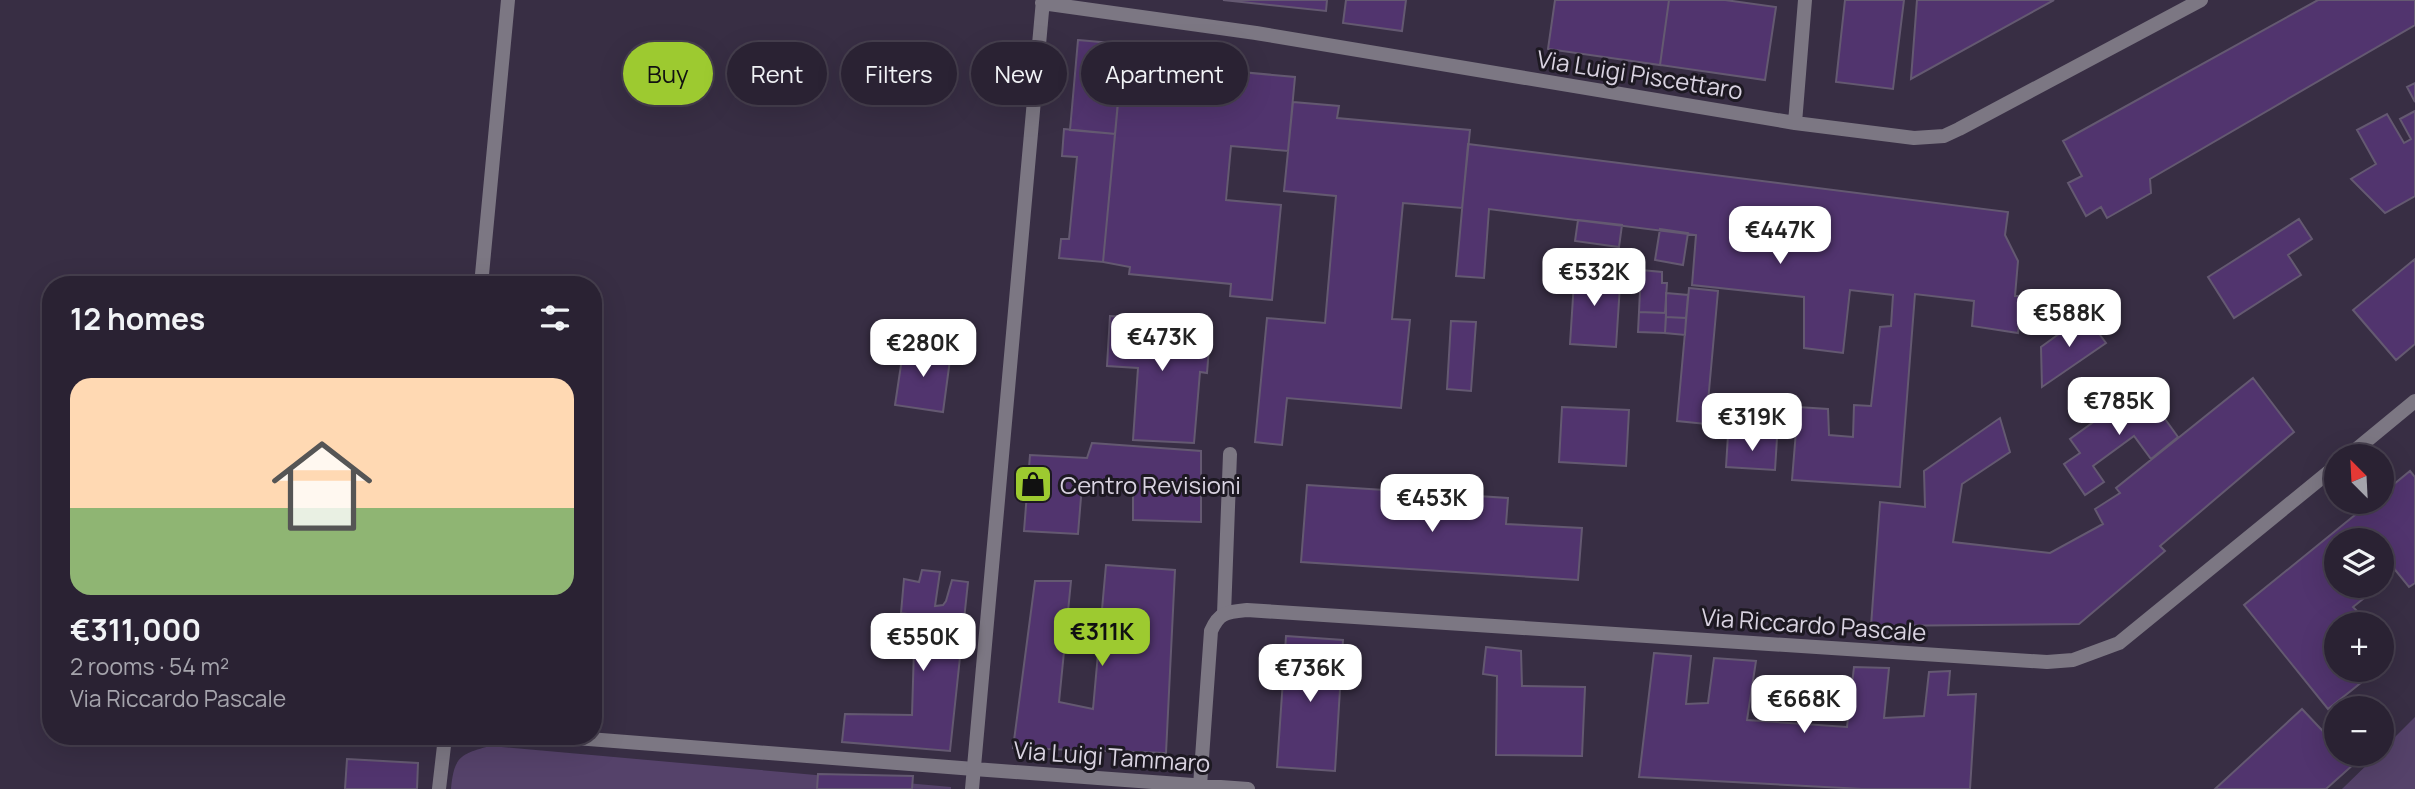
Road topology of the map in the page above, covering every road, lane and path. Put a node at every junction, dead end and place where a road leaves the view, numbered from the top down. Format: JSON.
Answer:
{"nodes":[{"id":1,"x":508,"y":0,"type":"edge"},
{"id":2,"x":1805,"y":0,"type":"edge"},
{"id":3,"x":2201,"y":0,"type":"edge"},
{"id":4,"x":1042,"y":1,"type":"edge"},
{"id":5,"x":1795,"y":123,"type":"junction"},
{"id":6,"x":482,"y":276,"type":"edge"},
{"id":7,"x":2415,"y":401,"type":"edge"},
{"id":8,"x":2363,"y":444,"type":"edge"},
{"id":9,"x":1230,"y":454,"type":"dead end"},
{"id":10,"x":2324,"y":476,"type":"edge"},
{"id":11,"x":1224,"y":614,"type":"junction"},
{"id":12,"x":602,"y":740,"type":"edge"},
{"id":13,"x":444,"y":745,"type":"edge"},
{"id":14,"x":974,"y":769,"type":"junction"},
{"id":15,"x":1200,"y":786,"type":"junction"},
{"id":16,"x":439,"y":789,"type":"edge"},
{"id":17,"x":972,"y":789,"type":"edge"},
{"id":18,"x":1248,"y":789,"type":"edge"}],
"edges":[{"from":1,"to":6,"type":"street"},
{"from":2,"to":5,"type":"street"},
{"from":3,"to":5,"type":"street","name":"Via Luigi Piscettaro"},
{"from":4,"to":5,"type":"street","name":"Via Luigi Piscettaro"},
{"from":4,"to":14,"type":"street"},
{"from":7,"to":8,"type":"street"},
{"from":9,"to":11,"type":"street"},
{"from":10,"to":11,"type":"street","name":"Via Riccardo Pascale"},
{"from":11,"to":15,"type":"street"},
{"from":12,"to":14,"type":"street","name":"Via Luigi Tammaro"},
{"from":13,"to":16,"type":"street"},
{"from":14,"to":15,"type":"street","name":"Via Luigi Tammaro"},
{"from":14,"to":17,"type":"street"},
{"from":15,"to":18,"type":"street","name":"Via Luigi Tammaro"}]}
